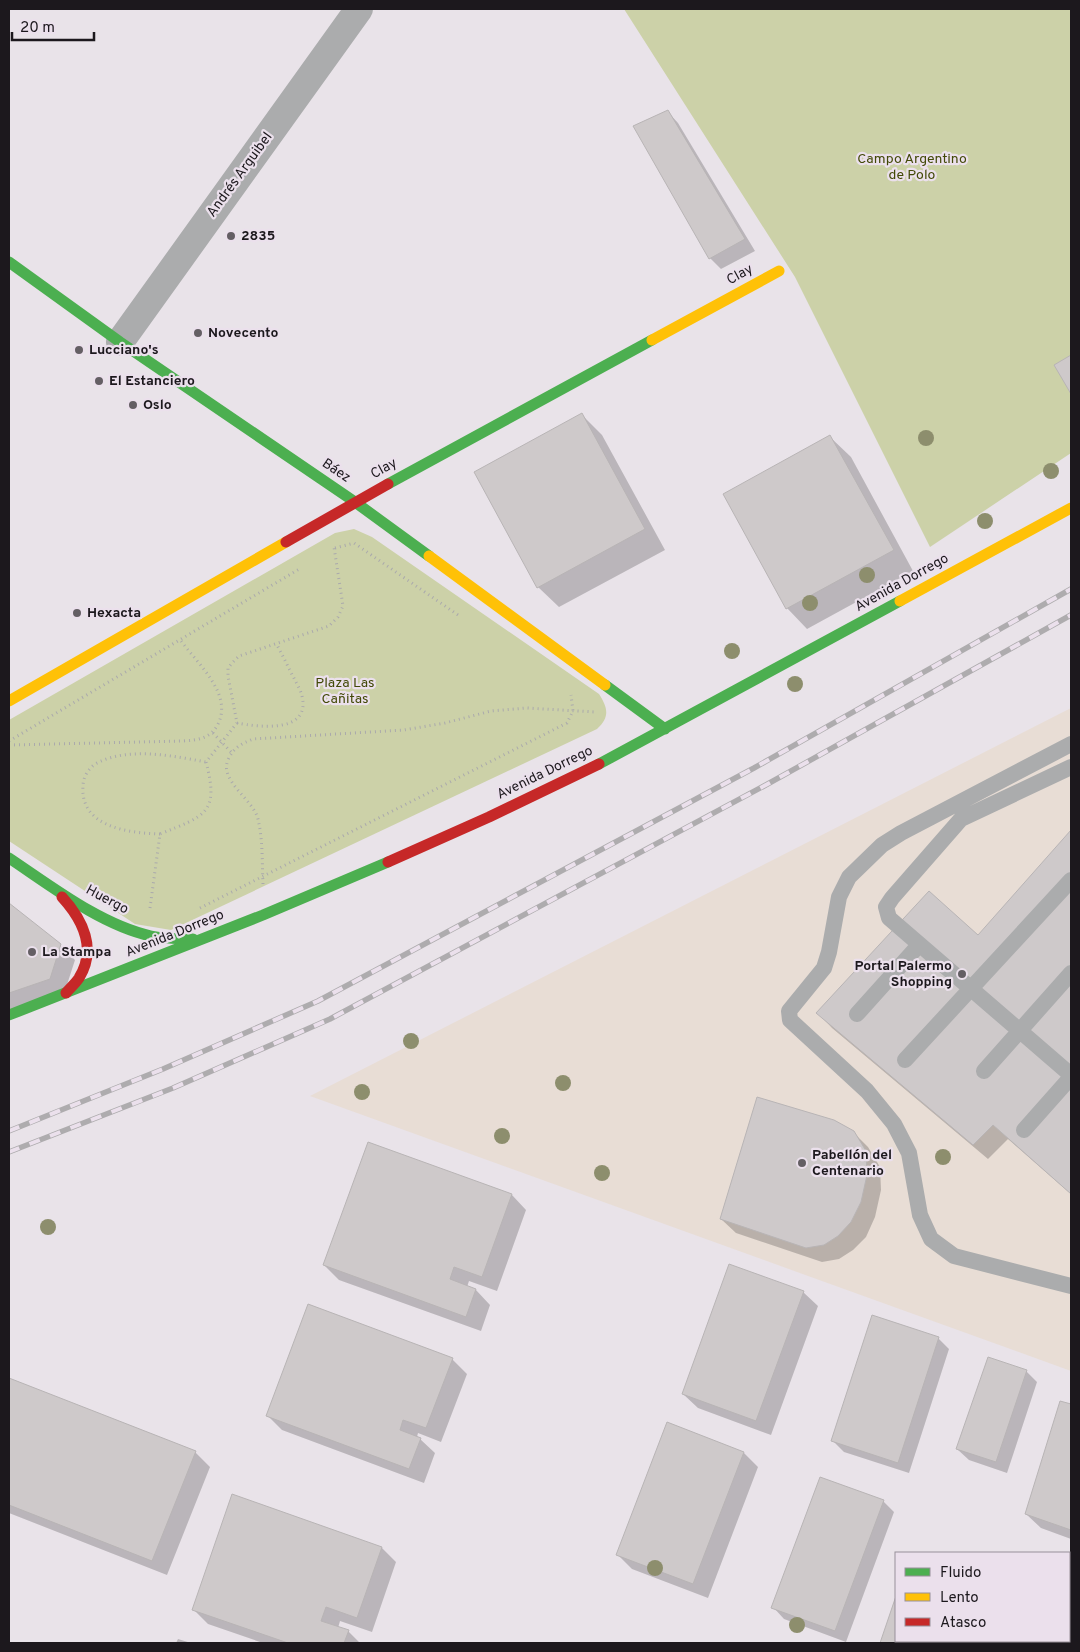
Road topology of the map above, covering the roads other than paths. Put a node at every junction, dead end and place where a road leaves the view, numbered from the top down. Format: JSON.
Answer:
{"nodes":[{"id":1,"x":360,"y":9,"type":"edge"},
{"id":2,"x":9,"y":262,"type":"edge"},
{"id":3,"x":779,"y":271,"type":"dead end"},
{"id":4,"x":120,"y":342,"type":"junction"},
{"id":5,"x":355,"y":502,"type":"junction"},
{"id":6,"x":1071,"y":508,"type":"edge"},
{"id":7,"x":9,"y":702,"type":"edge"},
{"id":8,"x":665,"y":730,"type":"junction"},
{"id":9,"x":1071,"y":744,"type":"edge"},
{"id":10,"x":1071,"y":767,"type":"edge"},
{"id":11,"x":9,"y":858,"type":"edge"},
{"id":12,"x":1071,"y":880,"type":"edge"},
{"id":13,"x":52,"y":886,"type":"junction"},
{"id":14,"x":202,"y":939,"type":"junction"},
{"id":15,"x":915,"y":941,"type":"junction"},
{"id":16,"x":1071,"y":973,"type":"edge"},
{"id":17,"x":972,"y":988,"type":"junction"},
{"id":18,"x":66,"y":993,"type":"junction"},
{"id":19,"x":857,"y":1014,"type":"dead end"},
{"id":20,"x":9,"y":1015,"type":"edge"},
{"id":21,"x":1021,"y":1030,"type":"junction"},
{"id":22,"x":905,"y":1060,"type":"dead end"},
{"id":23,"x":984,"y":1071,"type":"dead end"},
{"id":24,"x":1071,"y":1076,"type":"edge"},
{"id":25,"x":1024,"y":1130,"type":"dead end"},
{"id":26,"x":1071,"y":1286,"type":"edge"}],
"edges":[{"from":1,"to":4,"type":"street","name":"Andrés Arguibel"},
{"from":2,"to":4,"type":"street","name":"Báez"},
{"from":3,"to":5,"type":"street","name":"Clay"},
{"from":4,"to":5,"type":"street","name":"Báez"},
{"from":5,"to":7,"type":"street","name":"Clay"},
{"from":5,"to":8,"type":"street","name":"Báez"},
{"from":6,"to":8,"type":"street","name":"Avenida Dorrego"},
{"from":8,"to":14,"type":"street","name":"Avenida Dorrego"},
{"from":9,"to":26,"type":"lane"},
{"from":10,"to":15,"type":"lane"},
{"from":11,"to":13,"type":"street","name":"Huergo"},
{"from":12,"to":17,"type":"lane"},
{"from":13,"to":14,"type":"street","name":"Huergo"},
{"from":13,"to":18,"type":"street"},
{"from":14,"to":18,"type":"street","name":"Avenida Dorrego"},
{"from":15,"to":17,"type":"lane"},
{"from":15,"to":19,"type":"lane"},
{"from":16,"to":21,"type":"lane"},
{"from":17,"to":21,"type":"lane"},
{"from":17,"to":22,"type":"lane"},
{"from":18,"to":20,"type":"street","name":"Avenida Dorrego"},
{"from":21,"to":23,"type":"lane"},
{"from":21,"to":24,"type":"lane"},
{"from":24,"to":25,"type":"lane"}]}
